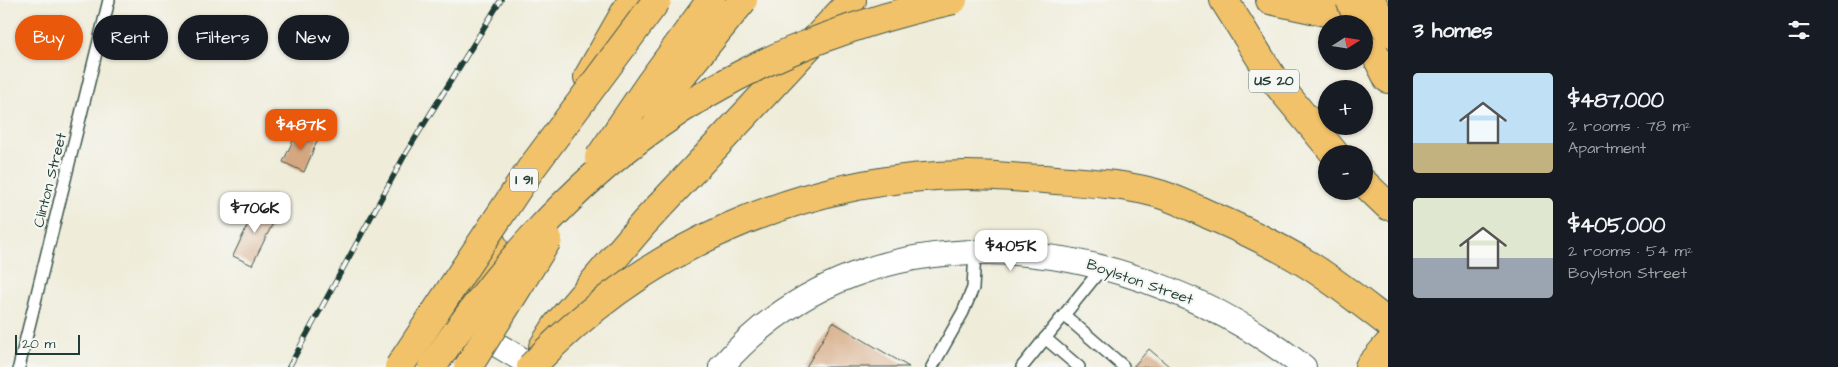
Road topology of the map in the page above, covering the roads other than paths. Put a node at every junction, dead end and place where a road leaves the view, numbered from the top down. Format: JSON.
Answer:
{"nodes":[{"id":1,"x":109,"y":0,"type":"edge"},
{"id":2,"x":632,"y":0,"type":"edge"},
{"id":3,"x":657,"y":0,"type":"edge"},
{"id":4,"x":712,"y":0,"type":"edge"},
{"id":5,"x":743,"y":0,"type":"edge"},
{"id":6,"x":852,"y":0,"type":"edge"},
{"id":7,"x":953,"y":0,"type":"edge"},
{"id":8,"x":1224,"y":0,"type":"edge"},
{"id":9,"x":1270,"y":0,"type":"edge"},
{"id":10,"x":1350,"y":0,"type":"edge"},
{"id":11,"x":1371,"y":0,"type":"edge"},
{"id":12,"x":1356,"y":15,"type":"edge"},
{"id":13,"x":1388,"y":26,"type":"edge"},
{"id":14,"x":1388,"y":32,"type":"edge"},
{"id":15,"x":1373,"y":50,"type":"edge"},
{"id":16,"x":1388,"y":79,"type":"edge"},
{"id":17,"x":1328,"y":145,"type":"edge"},
{"id":18,"x":1373,"y":192,"type":"edge"},
{"id":19,"x":1388,"y":206,"type":"edge"},
{"id":20,"x":976,"y":252,"type":"junction"},
{"id":21,"x":1103,"y":266,"type":"junction"},
{"id":22,"x":523,"y":280,"type":"junction"},
{"id":23,"x":1064,"y":315,"type":"junction"},
{"id":24,"x":452,"y":318,"type":"junction"},
{"id":25,"x":1388,"y":323,"type":"edge"},
{"id":26,"x":1045,"y":338,"type":"junction"},
{"id":27,"x":1388,"y":345,"type":"edge"},
{"id":28,"x":531,"y":366,"type":"edge"},
{"id":29,"x":1123,"y":366,"type":"edge"},
{"id":30,"x":18,"y":367,"type":"edge"},
{"id":31,"x":399,"y":367,"type":"edge"},
{"id":32,"x":423,"y":367,"type":"edge"},
{"id":33,"x":432,"y":367,"type":"edge"},
{"id":34,"x":468,"y":367,"type":"edge"},
{"id":35,"x":721,"y":367,"type":"edge"},
{"id":36,"x":932,"y":367,"type":"edge"},
{"id":37,"x":1022,"y":367,"type":"edge"},
{"id":38,"x":1079,"y":367,"type":"edge"},
{"id":39,"x":1304,"y":367,"type":"edge"},
{"id":40,"x":1369,"y":367,"type":"edge"}],
"edges":[{"from":1,"to":30,"type":"lane","name":"Clinton Street"},
{"from":2,"to":24,"type":"main road"},
{"from":3,"to":31,"type":"main road","number":"I 91","bridge":true},
{"from":4,"to":22,"type":"main road","bridge":true},
{"from":5,"to":22,"type":"main road","bridge":true},
{"from":6,"to":28,"type":"main road"},
{"from":7,"to":33,"type":"main road","bridge":true},
{"from":8,"to":17,"type":"main road","number":"US 20"},
{"from":9,"to":13,"type":"main road"},
{"from":10,"to":12,"type":"main road","bridge":true},
{"from":11,"to":14,"type":"main road","bridge":true},
{"from":15,"to":16,"type":"main road"},
{"from":18,"to":19,"type":"main road"},
{"from":20,"to":21,"type":"street","name":"Boylston Street"},
{"from":20,"to":35,"type":"street","name":"Boylston Street"},
{"from":20,"to":36,"type":"lane"},
{"from":21,"to":23,"type":"lane"},
{"from":21,"to":39,"type":"street","name":"Boylston Street"},
{"from":22,"to":34,"type":"main road","bridge":true},
{"from":23,"to":26,"type":"lane"},
{"from":23,"to":29,"type":"lane"},
{"from":24,"to":28,"type":"street"},
{"from":24,"to":32,"type":"main road"},
{"from":25,"to":28,"type":"main road","bridge":true},
{"from":26,"to":37,"type":"lane"},
{"from":26,"to":38,"type":"lane"},
{"from":27,"to":40,"type":"main road"}]}
